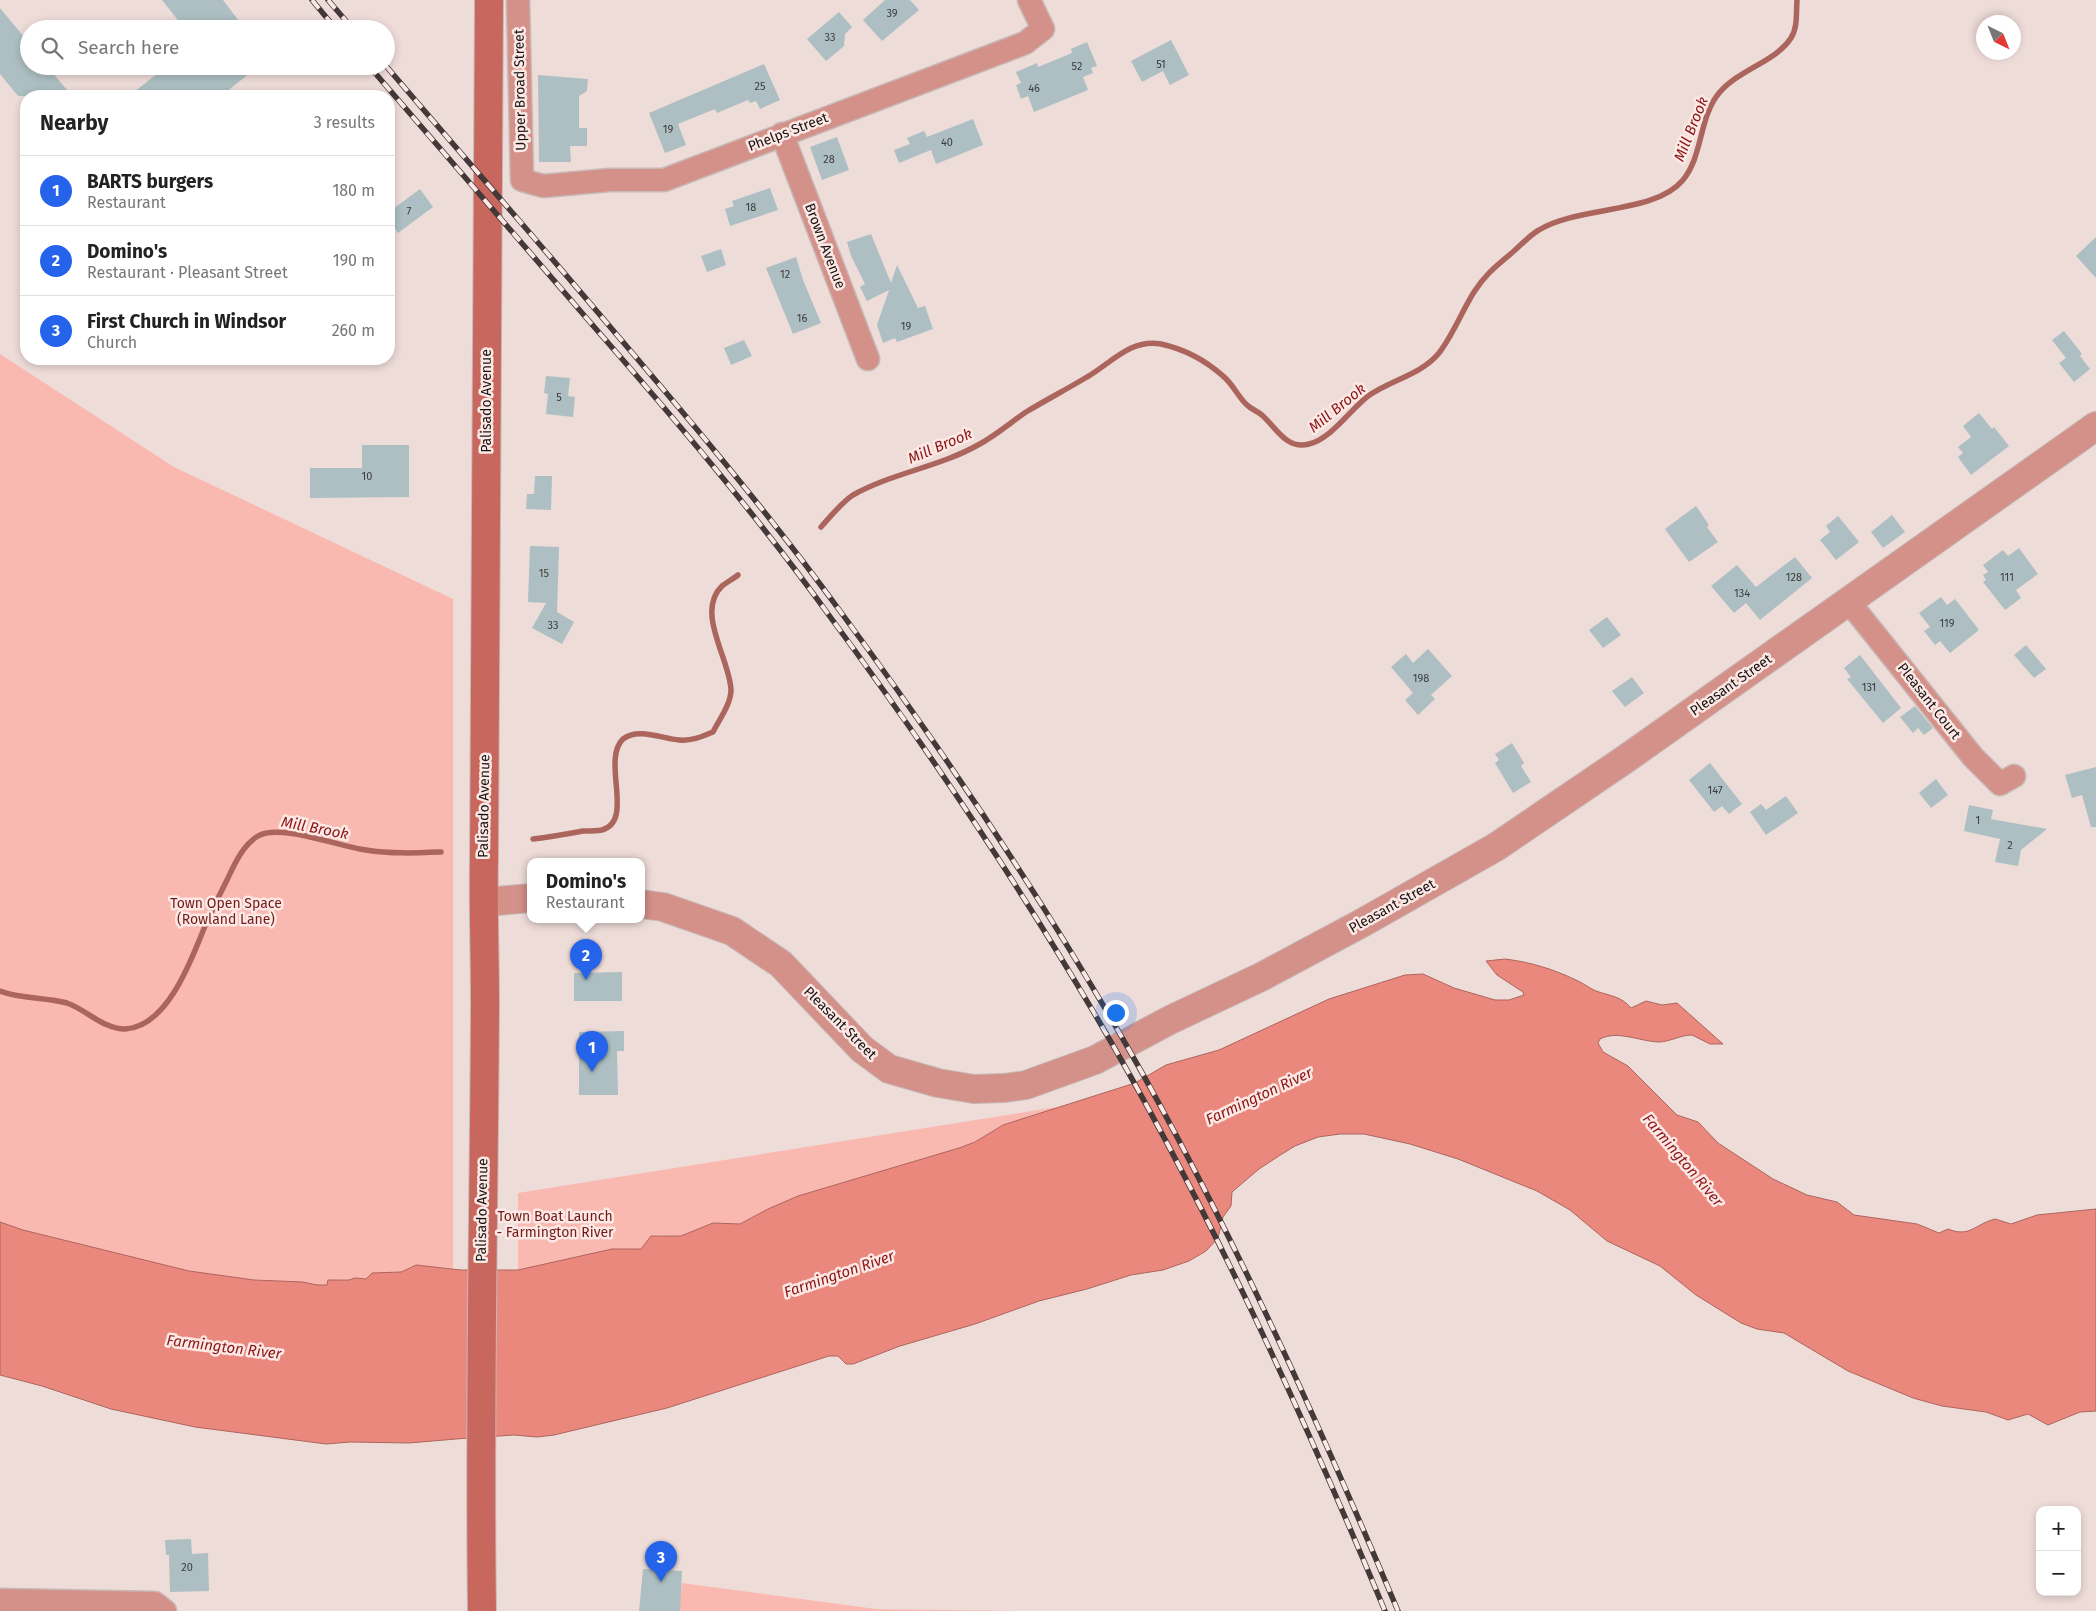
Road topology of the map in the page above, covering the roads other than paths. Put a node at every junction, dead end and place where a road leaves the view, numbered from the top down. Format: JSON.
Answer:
{"nodes":[{"id":1,"x":489,"y":0,"type":"edge"},
{"id":2,"x":518,"y":0,"type":"edge"},
{"id":3,"x":1029,"y":0,"type":"edge"},
{"id":4,"x":782,"y":134,"type":"junction"},
{"id":5,"x":522,"y":180,"type":"joint"},
{"id":6,"x":868,"y":359,"type":"dead end"},
{"id":7,"x":2096,"y":426,"type":"edge"},
{"id":8,"x":1849,"y":602,"type":"junction"},
{"id":9,"x":2014,"y":776,"type":"dead end"},
{"id":10,"x":527,"y":898,"type":"edge"},
{"id":11,"x":484,"y":902,"type":"junction"},
{"id":12,"x":645,"y":905,"type":"edge"},
{"id":13,"x":0,"y":1600,"type":"edge"},
{"id":14,"x":165,"y":1611,"type":"edge"},
{"id":15,"x":482,"y":1611,"type":"edge"}],
"edges":[{"from":1,"to":11,"type":"main road","name":"Palisado Avenue"},
{"from":2,"to":5,"type":"street","name":"Upper Broad Street"},
{"from":3,"to":4,"type":"street","name":"Phelps Street"},
{"from":4,"to":5,"type":"street","name":"Phelps Street"},
{"from":4,"to":6,"type":"street","name":"Brown Avenue"},
{"from":7,"to":8,"type":"street","name":"Pleasant Street"},
{"from":8,"to":9,"type":"street","name":"Pleasant Court"},
{"from":8,"to":12,"type":"street","name":"Pleasant Street"},
{"from":10,"to":11,"type":"street"},
{"from":11,"to":15,"type":"main road","name":"Palisado Avenue"},
{"from":13,"to":14,"type":"street"}]}
